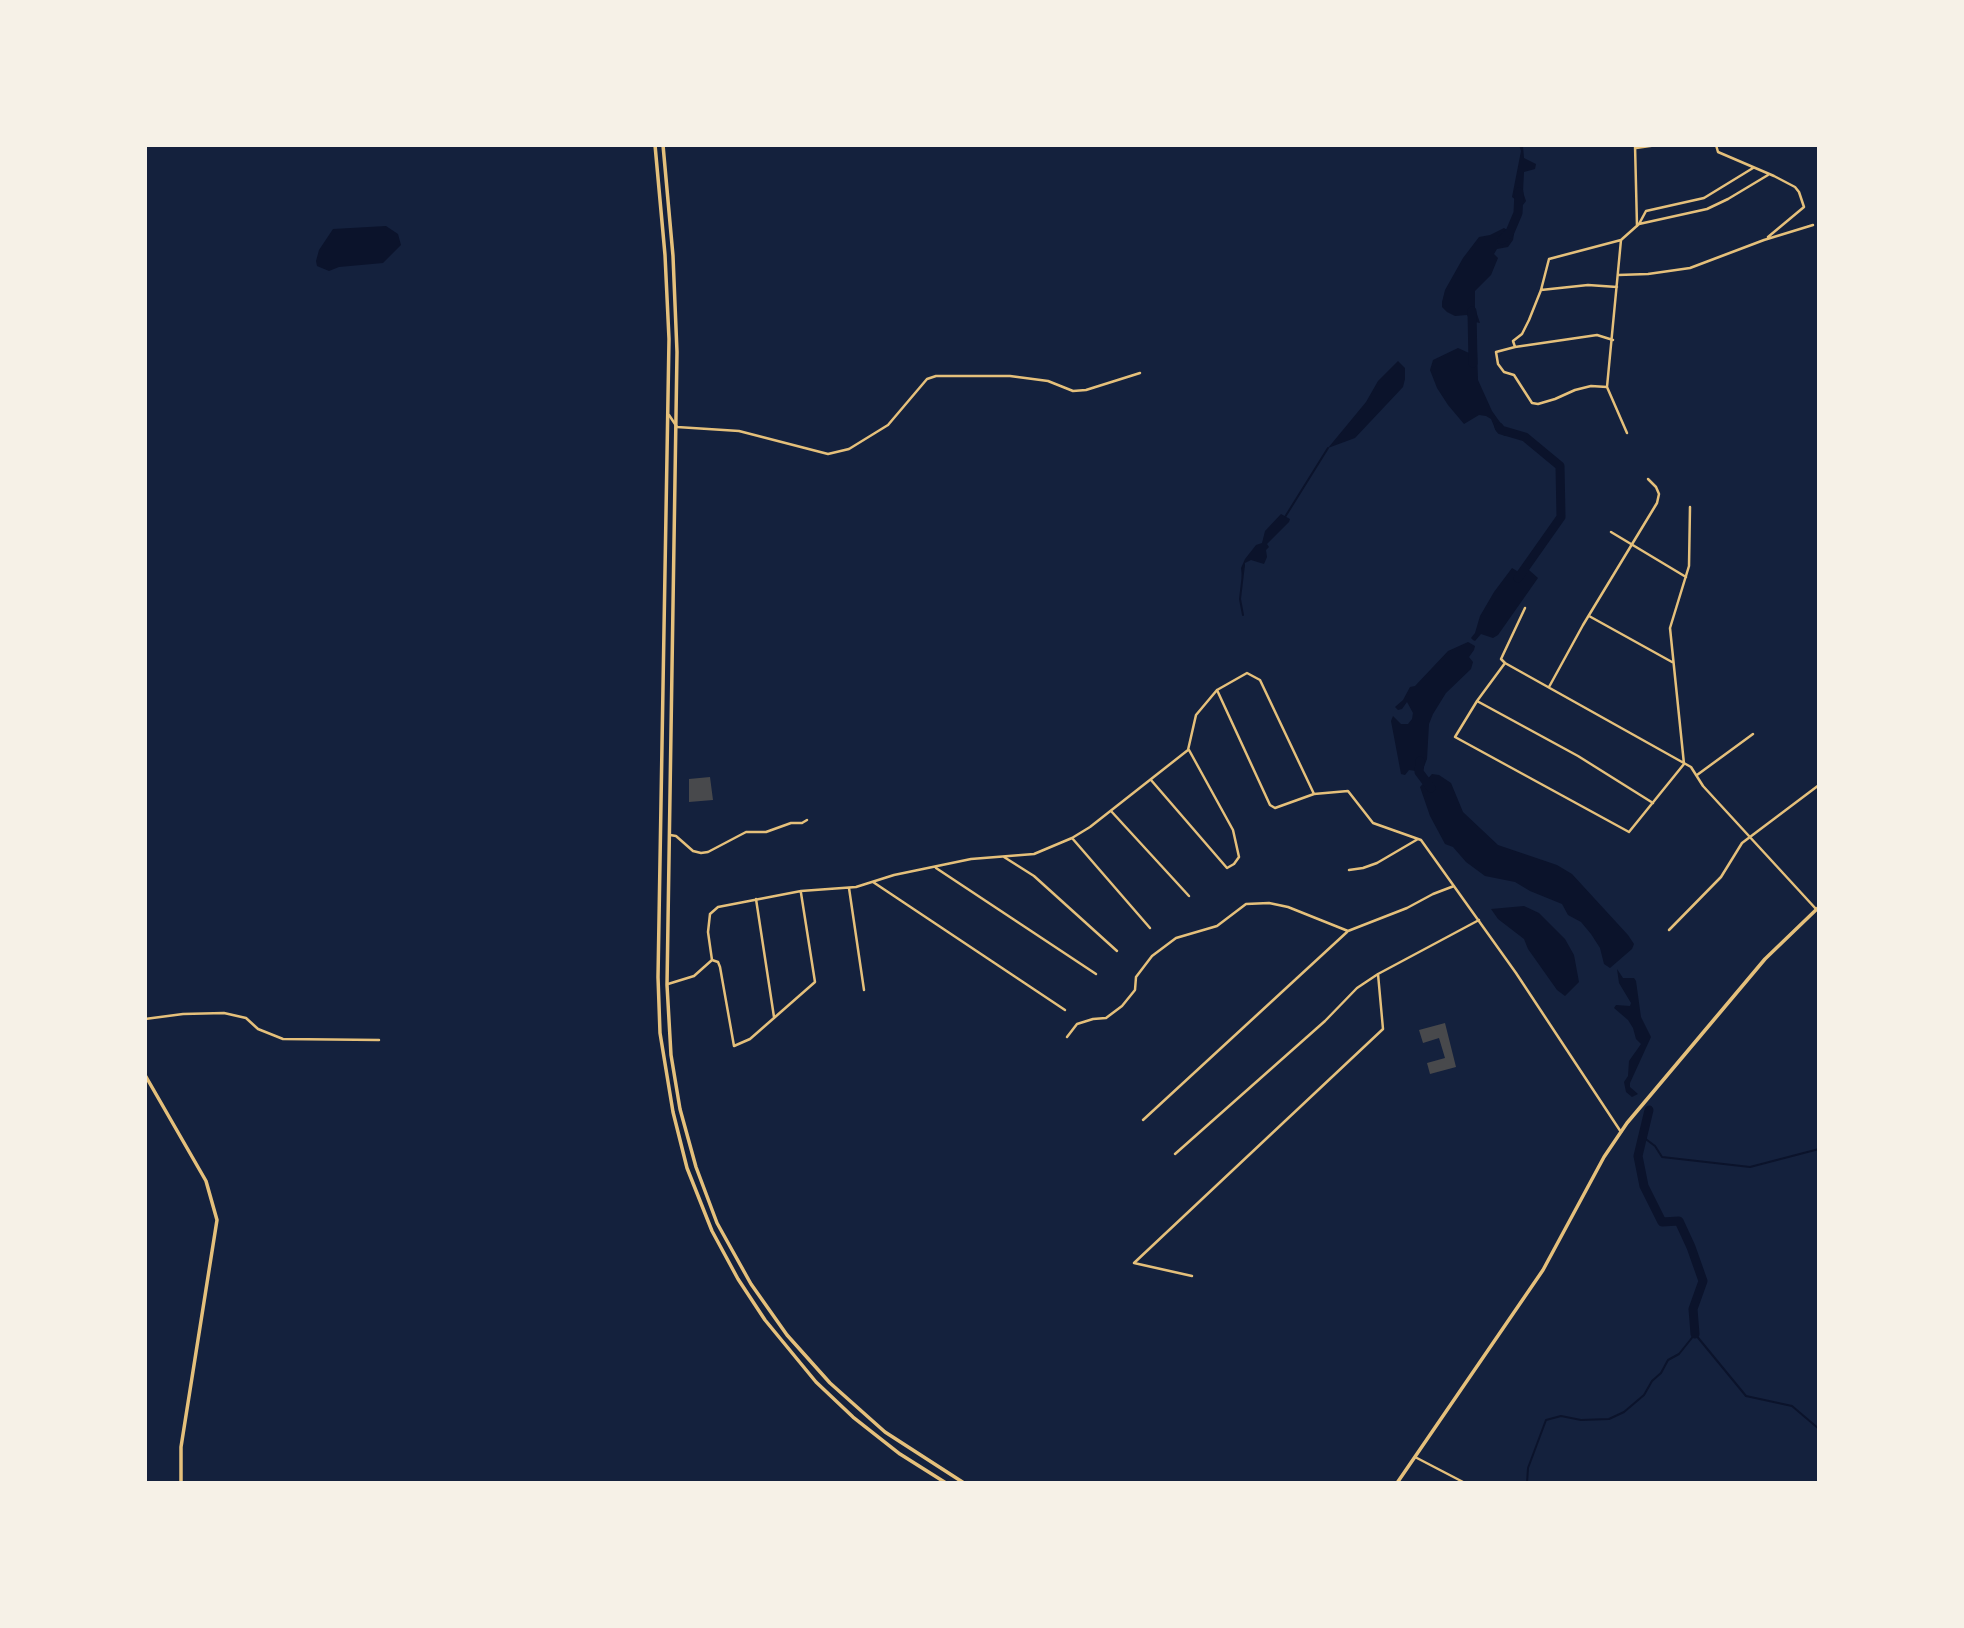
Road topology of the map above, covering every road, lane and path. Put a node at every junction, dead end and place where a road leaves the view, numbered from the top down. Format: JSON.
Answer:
{"nodes":[{"id":1,"x":655,"y":145,"type":"edge"},
{"id":2,"x":663,"y":145,"type":"edge"},
{"id":3,"x":1657,"y":145,"type":"edge"},
{"id":4,"x":1716,"y":145,"type":"edge"},
{"id":5,"x":1636,"y":147,"type":"edge"},
{"id":6,"x":1753,"y":168,"type":"junction"},
{"id":7,"x":1768,"y":175,"type":"junction"},
{"id":8,"x":1638,"y":225,"type":"junction"},
{"id":9,"x":1813,"y":225,"type":"dead end"},
{"id":10,"x":1621,"y":240,"type":"junction"},
{"id":11,"x":1764,"y":240,"type":"junction"},
{"id":12,"x":1618,"y":275,"type":"junction"},
{"id":13,"x":1617,"y":286,"type":"junction"},
{"id":14,"x":1541,"y":290,"type":"junction"},
{"id":15,"x":1613,"y":340,"type":"junction"},
{"id":16,"x":1515,"y":347,"type":"junction"},
{"id":17,"x":1140,"y":373,"type":"dead end"},
{"id":18,"x":1608,"y":387,"type":"junction"},
{"id":19,"x":668,"y":415,"type":"junction"},
{"id":20,"x":677,"y":427,"type":"junction"},
{"id":21,"x":1627,"y":433,"type":"dead end"},
{"id":22,"x":1648,"y":479,"type":"dead end"},
{"id":23,"x":1690,"y":507,"type":"dead end"},
{"id":24,"x":1611,"y":532,"type":"dead end"},
{"id":25,"x":1632,"y":545,"type":"junction"},
{"id":26,"x":1686,"y":577,"type":"junction"},
{"id":27,"x":1525,"y":608,"type":"dead end"},
{"id":28,"x":1590,"y":616,"type":"junction"},
{"id":29,"x":1505,"y":663,"type":"junction"},
{"id":30,"x":1673,"y":663,"type":"junction"},
{"id":31,"x":1549,"y":688,"type":"junction"},
{"id":32,"x":1217,"y":690,"type":"junction"},
{"id":33,"x":1477,"y":701,"type":"junction"},
{"id":34,"x":1753,"y":734,"type":"dead end"},
{"id":35,"x":1188,"y":750,"type":"junction"},
{"id":36,"x":1684,"y":764,"type":"junction"},
{"id":37,"x":1697,"y":775,"type":"junction"},
{"id":38,"x":1151,"y":780,"type":"junction"},
{"id":39,"x":1819,"y":785,"type":"edge"},
{"id":40,"x":1314,"y":794,"type":"junction"},
{"id":41,"x":1653,"y":803,"type":"junction"},
{"id":42,"x":1111,"y":811,"type":"junction"},
{"id":43,"x":807,"y":820,"type":"dead end"},
{"id":44,"x":669,"y":835,"type":"junction"},
{"id":45,"x":1072,"y":838,"type":"junction"},
{"id":46,"x":1749,"y":838,"type":"junction"},
{"id":47,"x":1418,"y":839,"type":"junction"},
{"id":48,"x":1004,"y":856,"type":"junction"},
{"id":49,"x":934,"y":867,"type":"junction"},
{"id":50,"x":1349,"y":870,"type":"dead end"},
{"id":51,"x":873,"y":883,"type":"junction"},
{"id":52,"x":1454,"y":886,"type":"junction"},
{"id":53,"x":849,"y":888,"type":"junction"},
{"id":54,"x":801,"y":891,"type":"junction"},
{"id":55,"x":1189,"y":897,"type":"dead end"},
{"id":56,"x":756,"y":899,"type":"junction"},
{"id":57,"x":1818,"y":908,"type":"edge"},
{"id":58,"x":1479,"y":920,"type":"junction"},
{"id":59,"x":1150,"y":928,"type":"dead end"},
{"id":60,"x":1669,"y":930,"type":"dead end"},
{"id":61,"x":1348,"y":931,"type":"junction"},
{"id":62,"x":1117,"y":951,"type":"dead end"},
{"id":63,"x":712,"y":960,"type":"junction"},
{"id":64,"x":1096,"y":974,"type":"dead end"},
{"id":65,"x":1378,"y":974,"type":"junction"},
{"id":66,"x":667,"y":985,"type":"junction"},
{"id":67,"x":864,"y":990,"type":"dead end"},
{"id":68,"x":1065,"y":1010,"type":"dead end"},
{"id":69,"x":774,"y":1017,"type":"junction"},
{"id":70,"x":145,"y":1019,"type":"edge"},
{"id":71,"x":1067,"y":1037,"type":"dead end"},
{"id":72,"x":379,"y":1040,"type":"dead end"},
{"id":73,"x":145,"y":1075,"type":"edge"},
{"id":74,"x":1143,"y":1120,"type":"dead end"},
{"id":75,"x":1621,"y":1132,"type":"junction"},
{"id":76,"x":1175,"y":1154,"type":"dead end"},
{"id":77,"x":1192,"y":1276,"type":"dead end"},
{"id":78,"x":1415,"y":1457,"type":"junction"},
{"id":79,"x":181,"y":1483,"type":"edge"},
{"id":80,"x":946,"y":1483,"type":"edge"},
{"id":81,"x":964,"y":1483,"type":"edge"},
{"id":82,"x":1397,"y":1483,"type":"edge"},
{"id":83,"x":1465,"y":1483,"type":"edge"}],
"edges":[{"from":1,"to":19,"type":"main road"},
{"from":2,"to":20,"type":"main road"},
{"from":3,"to":5,"type":"street"},
{"from":4,"to":6,"type":"street"},
{"from":5,"to":8,"type":"street"},
{"from":6,"to":7,"type":"street"},
{"from":6,"to":8,"type":"street"},
{"from":7,"to":8,"type":"street"},
{"from":7,"to":11,"type":"street"},
{"from":8,"to":10,"type":"street"},
{"from":9,"to":11,"type":"street"},
{"from":10,"to":12,"type":"street"},
{"from":10,"to":14,"type":"street"},
{"from":11,"to":12,"type":"street"},
{"from":12,"to":13,"type":"street"},
{"from":13,"to":14,"type":"street"},
{"from":13,"to":15,"type":"street"},
{"from":14,"to":16,"type":"street"},
{"from":15,"to":16,"type":"street"},
{"from":15,"to":18,"type":"street"},
{"from":16,"to":18,"type":"street"},
{"from":17,"to":20,"type":"street"},
{"from":18,"to":21,"type":"street"},
{"from":19,"to":20,"type":"street"},
{"from":19,"to":80,"type":"main road"},
{"from":20,"to":44,"type":"main road"},
{"from":22,"to":25,"type":"street"},
{"from":23,"to":26,"type":"street"},
{"from":24,"to":25,"type":"street"},
{"from":25,"to":26,"type":"street"},
{"from":25,"to":28,"type":"street"},
{"from":26,"to":30,"type":"street"},
{"from":27,"to":29,"type":"street"},
{"from":28,"to":30,"type":"street"},
{"from":28,"to":31,"type":"street"},
{"from":29,"to":31,"type":"street"},
{"from":29,"to":33,"type":"street"},
{"from":30,"to":36,"type":"street"},
{"from":31,"to":36,"type":"street"},
{"from":32,"to":35,"type":"street"},
{"from":32,"to":40,"type":"street"},
{"from":32,"to":40,"type":"street"},
{"from":33,"to":41,"type":"street"},
{"from":33,"to":41,"type":"street"},
{"from":34,"to":37,"type":"street"},
{"from":35,"to":38,"type":"street"},
{"from":35,"to":38,"type":"street"},
{"from":36,"to":37,"type":"street"},
{"from":36,"to":41,"type":"street"},
{"from":37,"to":46,"type":"street"},
{"from":38,"to":42,"type":"street"},
{"from":39,"to":46,"type":"street"},
{"from":40,"to":47,"type":"street"},
{"from":42,"to":45,"type":"street"},
{"from":42,"to":55,"type":"street"},
{"from":43,"to":44,"type":"street"},
{"from":44,"to":66,"type":"main road"},
{"from":45,"to":48,"type":"street"},
{"from":45,"to":59,"type":"street"},
{"from":46,"to":57,"type":"street"},
{"from":46,"to":60,"type":"street"},
{"from":47,"to":50,"type":"street"},
{"from":47,"to":52,"type":"street"},
{"from":48,"to":49,"type":"street"},
{"from":48,"to":62,"type":"street"},
{"from":49,"to":51,"type":"street"},
{"from":49,"to":64,"type":"street"},
{"from":51,"to":53,"type":"street"},
{"from":51,"to":68,"type":"street"},
{"from":52,"to":58,"type":"street"},
{"from":52,"to":61,"type":"street"},
{"from":53,"to":54,"type":"street"},
{"from":53,"to":67,"type":"street"},
{"from":54,"to":56,"type":"street"},
{"from":54,"to":69,"type":"street"},
{"from":56,"to":63,"type":"street"},
{"from":56,"to":69,"type":"street"},
{"from":57,"to":75,"type":"main road"},
{"from":58,"to":65,"type":"street"},
{"from":58,"to":75,"type":"street"},
{"from":61,"to":71,"type":"street"},
{"from":61,"to":74,"type":"street"},
{"from":63,"to":66,"type":"street"},
{"from":63,"to":69,"type":"street"},
{"from":65,"to":76,"type":"street"},
{"from":65,"to":77,"type":"street"},
{"from":66,"to":81,"type":"main road"},
{"from":70,"to":72,"type":"street"},
{"from":73,"to":79,"type":"main road"},
{"from":75,"to":78,"type":"main road"},
{"from":78,"to":82,"type":"main road"},
{"from":78,"to":83,"type":"street"}]}
